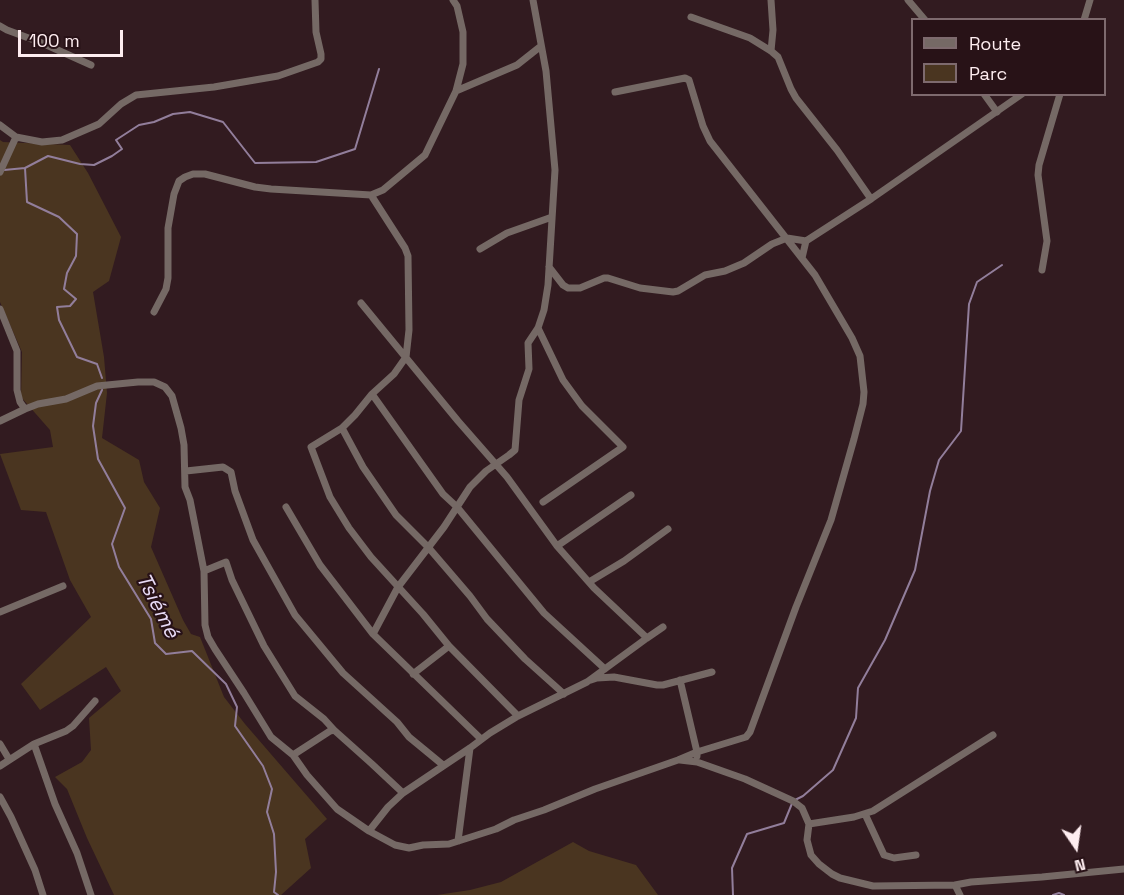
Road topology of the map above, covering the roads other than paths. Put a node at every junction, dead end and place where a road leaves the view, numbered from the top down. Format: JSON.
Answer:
{"nodes":[{"id":1,"x":315,"y":0,"type":"edge"},
{"id":2,"x":453,"y":0,"type":"edge"},
{"id":3,"x":533,"y":0,"type":"edge"},
{"id":4,"x":771,"y":0,"type":"edge"},
{"id":5,"x":908,"y":0,"type":"edge"},
{"id":6,"x":1090,"y":0,"type":"edge"},
{"id":7,"x":692,"y":17,"type":"dead end"},
{"id":8,"x":923,"y":18,"type":"edge"},
{"id":9,"x":1085,"y":18,"type":"edge"},
{"id":10,"x":0,"y":26,"type":"edge"},
{"id":11,"x":541,"y":46,"type":"junction"},
{"id":12,"x":771,"y":51,"type":"junction"},
{"id":13,"x":91,"y":65,"type":"dead end"},
{"id":14,"x":456,"y":91,"type":"junction"},
{"id":15,"x":615,"y":92,"type":"dead end"},
{"id":16,"x":985,"y":96,"type":"edge"},
{"id":17,"x":1019,"y":96,"type":"edge"},
{"id":18,"x":1059,"y":96,"type":"edge"},
{"id":19,"x":997,"y":112,"type":"junction"},
{"id":20,"x":0,"y":125,"type":"edge"},
{"id":21,"x":16,"y":137,"type":"junction"},
{"id":22,"x":0,"y":172,"type":"edge"},
{"id":23,"x":371,"y":195,"type":"junction"},
{"id":24,"x":871,"y":199,"type":"junction"},
{"id":25,"x":552,"y":217,"type":"junction"},
{"id":26,"x":787,"y":238,"type":"junction"},
{"id":27,"x":806,"y":242,"type":"junction"},
{"id":28,"x":480,"y":249,"type":"dead end"},
{"id":29,"x":802,"y":258,"type":"junction"},
{"id":30,"x":549,"y":267,"type":"junction"},
{"id":31,"x":1042,"y":270,"type":"dead end"},
{"id":32,"x":361,"y":303,"type":"dead end"},
{"id":33,"x":0,"y":309,"type":"edge"},
{"id":34,"x":154,"y":312,"type":"dead end"},
{"id":35,"x":538,"y":328,"type":"junction"},
{"id":36,"x":406,"y":357,"type":"junction"},
{"id":37,"x":372,"y":394,"type":"junction"},
{"id":38,"x":25,"y":409,"type":"junction"},
{"id":39,"x":0,"y":421,"type":"edge"},
{"id":40,"x":342,"y":428,"type":"junction"},
{"id":41,"x":495,"y":465,"type":"junction"},
{"id":42,"x":186,"y":471,"type":"junction"},
{"id":43,"x":631,"y":495,"type":"dead end"},
{"id":44,"x":543,"y":502,"type":"dead end"},
{"id":45,"x":286,"y":507,"type":"dead end"},
{"id":46,"x":457,"y":507,"type":"junction"},
{"id":47,"x":668,"y":529,"type":"dead end"},
{"id":48,"x":557,"y":546,"type":"junction"},
{"id":49,"x":428,"y":547,"type":"junction"},
{"id":50,"x":204,"y":571,"type":"junction"},
{"id":51,"x":589,"y":582,"type":"junction"},
{"id":52,"x":63,"y":586,"type":"dead end"},
{"id":53,"x":398,"y":587,"type":"junction"},
{"id":54,"x":0,"y":612,"type":"edge"},
{"id":55,"x":663,"y":627,"type":"dead end"},
{"id":56,"x":373,"y":634,"type":"junction"},
{"id":57,"x":647,"y":638,"type":"junction"},
{"id":58,"x":449,"y":646,"type":"junction"},
{"id":59,"x":605,"y":669,"type":"junction"},
{"id":60,"x":712,"y":672,"type":"dead end"},
{"id":61,"x":413,"y":674,"type":"junction"},
{"id":62,"x":680,"y":680,"type":"junction"},
{"id":63,"x":587,"y":682,"type":"junction"},
{"id":64,"x":564,"y":694,"type":"junction"},
{"id":65,"x":94,"y":701,"type":"dead end"},
{"id":66,"x":518,"y":716,"type":"junction"},
{"id":67,"x":334,"y":730,"type":"junction"},
{"id":68,"x":993,"y":735,"type":"dead end"},
{"id":69,"x":481,"y":739,"type":"junction"},
{"id":70,"x":0,"y":744,"type":"edge"},
{"id":71,"x":34,"y":744,"type":"junction"},
{"id":72,"x":470,"y":748,"type":"junction"},
{"id":73,"x":698,"y":752,"type":"junction"},
{"id":74,"x":293,"y":755,"type":"junction"},
{"id":75,"x":9,"y":759,"type":"junction"},
{"id":76,"x":678,"y":760,"type":"junction"},
{"id":77,"x":697,"y":762,"type":"junction"},
{"id":78,"x":443,"y":765,"type":"junction"},
{"id":79,"x":0,"y":766,"type":"edge"},
{"id":80,"x":403,"y":793,"type":"junction"},
{"id":81,"x":0,"y":797,"type":"edge"},
{"id":82,"x":865,"y":814,"type":"junction"},
{"id":83,"x":809,"y":824,"type":"junction"},
{"id":84,"x":369,"y":831,"type":"junction"},
{"id":85,"x":458,"y":841,"type":"junction"},
{"id":86,"x":916,"y":855,"type":"dead end"},
{"id":87,"x":1124,"y":869,"type":"edge"},
{"id":88,"x":955,"y":885,"type":"junction"},
{"id":89,"x":43,"y":895,"type":"edge"},
{"id":90,"x":91,"y":895,"type":"edge"},
{"id":91,"x":960,"y":895,"type":"edge"}],
"edges":[{"from":1,"to":21,"type":"street"},
{"from":2,"to":14,"type":"street"},
{"from":3,"to":11,"type":"street"},
{"from":4,"to":12,"type":"street"},
{"from":5,"to":8,"type":"street"},
{"from":6,"to":9,"type":"street"},
{"from":7,"to":12,"type":"street"},
{"from":10,"to":13,"type":"street"},
{"from":11,"to":14,"type":"street"},
{"from":11,"to":25,"type":"street"},
{"from":12,"to":24,"type":"street"},
{"from":14,"to":23,"type":"street"},
{"from":15,"to":26,"type":"street"},
{"from":16,"to":19,"type":"street"},
{"from":17,"to":19,"type":"street"},
{"from":18,"to":31,"type":"street"},
{"from":19,"to":24,"type":"street"},
{"from":20,"to":21,"type":"street"},
{"from":21,"to":22,"type":"street"},
{"from":23,"to":34,"type":"street"},
{"from":23,"to":36,"type":"street"},
{"from":24,"to":27,"type":"street"},
{"from":25,"to":28,"type":"street"},
{"from":25,"to":30,"type":"street"},
{"from":26,"to":27,"type":"street"},
{"from":26,"to":29,"type":"street"},
{"from":26,"to":30,"type":"street"},
{"from":27,"to":29,"type":"street"},
{"from":29,"to":73,"type":"street"},
{"from":30,"to":35,"type":"street"},
{"from":32,"to":36,"type":"street"},
{"from":33,"to":38,"type":"street"},
{"from":35,"to":41,"type":"street"},
{"from":35,"to":44,"type":"street"},
{"from":36,"to":37,"type":"street"},
{"from":36,"to":41,"type":"street"},
{"from":37,"to":40,"type":"street"},
{"from":37,"to":46,"type":"street"},
{"from":38,"to":39,"type":"street"},
{"from":38,"to":42,"type":"street"},
{"from":40,"to":49,"type":"street"},
{"from":40,"to":53,"type":"street"},
{"from":41,"to":46,"type":"street"},
{"from":41,"to":48,"type":"street"},
{"from":42,"to":50,"type":"street"},
{"from":42,"to":78,"type":"street"},
{"from":43,"to":48,"type":"street"},
{"from":45,"to":56,"type":"street"},
{"from":46,"to":49,"type":"street"},
{"from":46,"to":59,"type":"street"},
{"from":47,"to":51,"type":"street"},
{"from":48,"to":51,"type":"street"},
{"from":49,"to":53,"type":"street"},
{"from":49,"to":64,"type":"street"},
{"from":50,"to":67,"type":"street"},
{"from":50,"to":74,"type":"street"},
{"from":51,"to":57,"type":"street"},
{"from":52,"to":54,"type":"street"},
{"from":53,"to":56,"type":"street"},
{"from":53,"to":58,"type":"street"},
{"from":55,"to":57,"type":"street"},
{"from":56,"to":61,"type":"street"},
{"from":57,"to":59,"type":"street"},
{"from":58,"to":61,"type":"street"},
{"from":58,"to":66,"type":"street"},
{"from":59,"to":63,"type":"street"},
{"from":60,"to":62,"type":"street"},
{"from":61,"to":69,"type":"street"},
{"from":62,"to":63,"type":"street"},
{"from":62,"to":73,"type":"street"},
{"from":63,"to":64,"type":"street"},
{"from":64,"to":66,"type":"street"},
{"from":65,"to":71,"type":"street"},
{"from":66,"to":69,"type":"street"},
{"from":67,"to":74,"type":"street"},
{"from":67,"to":80,"type":"street"},
{"from":68,"to":82,"type":"street"},
{"from":69,"to":72,"type":"street"},
{"from":70,"to":75,"type":"street"},
{"from":71,"to":75,"type":"street"},
{"from":71,"to":90,"type":"street"},
{"from":72,"to":78,"type":"street"},
{"from":72,"to":85,"type":"street"},
{"from":73,"to":76,"type":"street"},
{"from":73,"to":77,"type":"street"},
{"from":74,"to":84,"type":"street"},
{"from":75,"to":79,"type":"street"},
{"from":76,"to":77,"type":"street"},
{"from":76,"to":85,"type":"street"},
{"from":77,"to":83,"type":"street"},
{"from":78,"to":80,"type":"street"},
{"from":80,"to":84,"type":"street"},
{"from":81,"to":89,"type":"street"},
{"from":82,"to":83,"type":"street"},
{"from":82,"to":86,"type":"street"},
{"from":83,"to":88,"type":"street"},
{"from":84,"to":85,"type":"street"},
{"from":87,"to":88,"type":"street"},
{"from":88,"to":91,"type":"street"}]}
